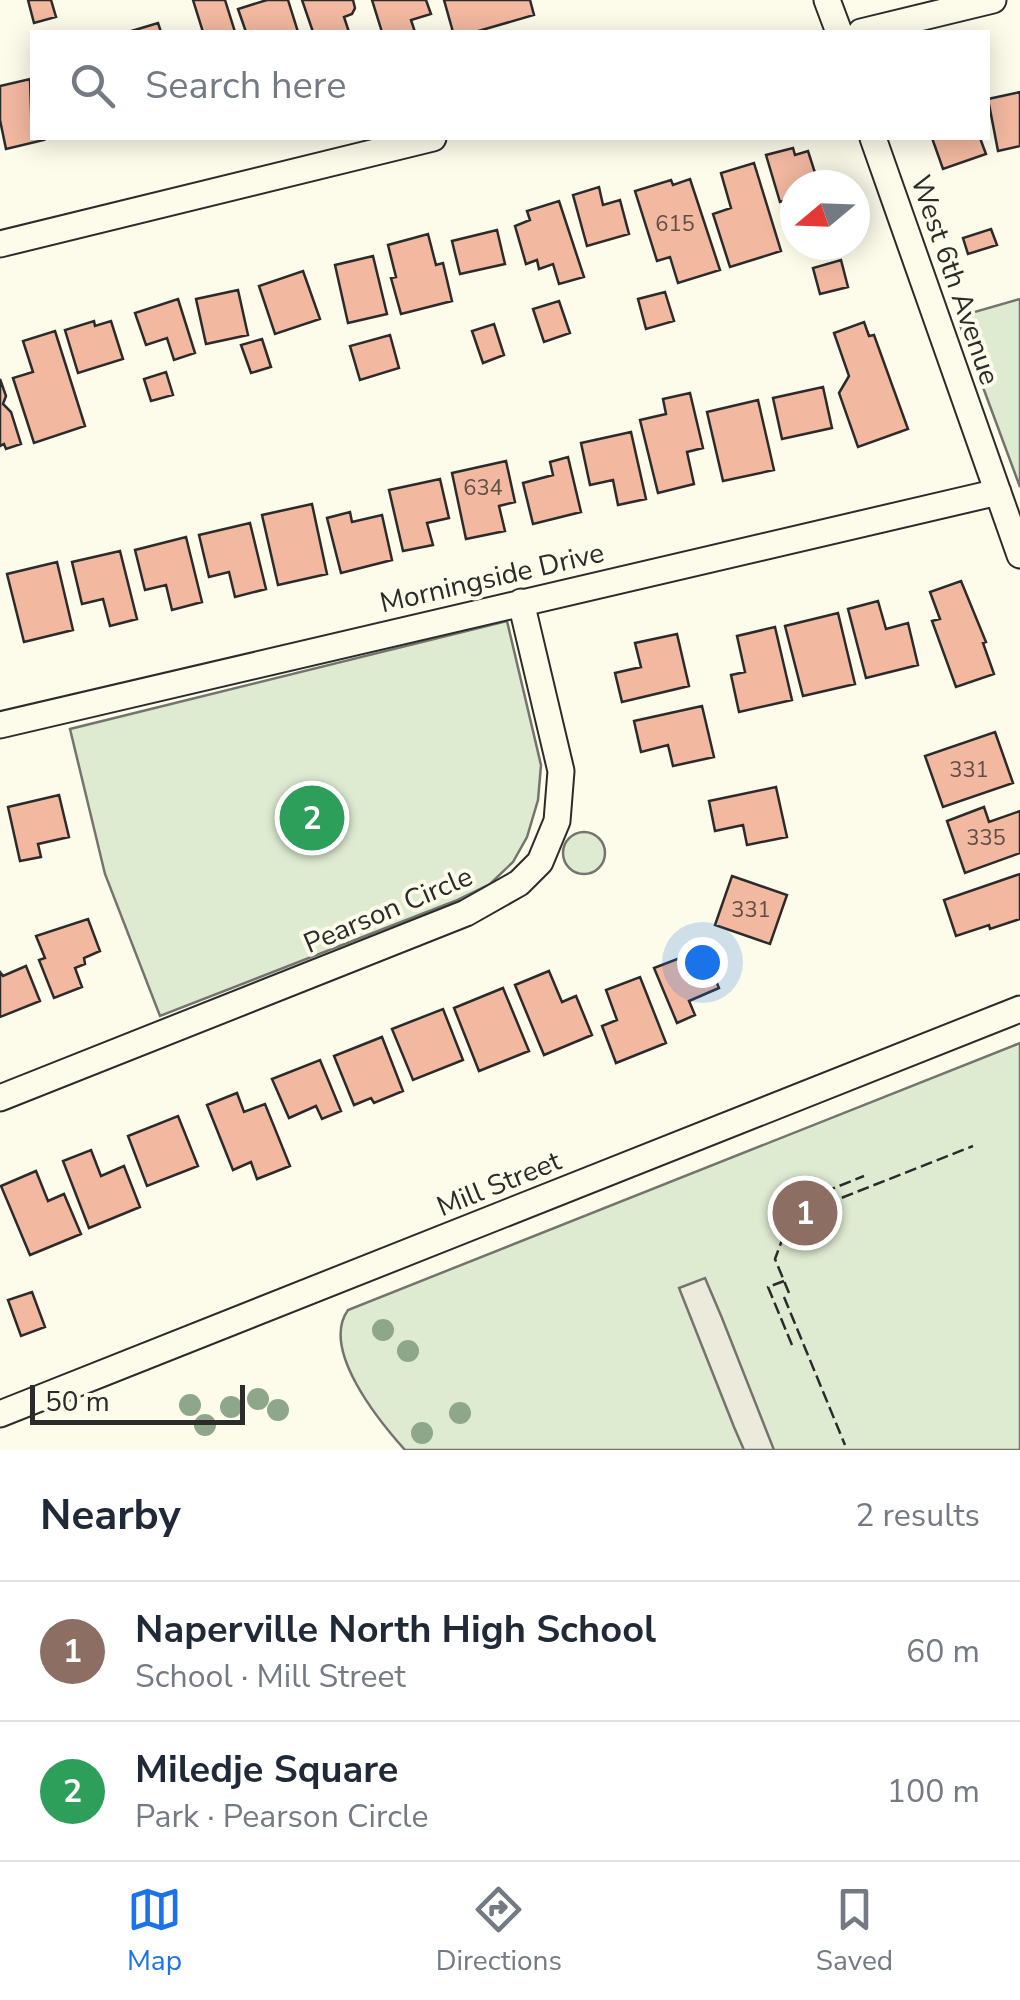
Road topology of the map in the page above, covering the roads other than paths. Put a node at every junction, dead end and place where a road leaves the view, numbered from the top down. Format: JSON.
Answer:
{"nodes":[{"id":1,"x":828,"y":0,"type":"edge"},
{"id":2,"x":993,"y":0,"type":"edge"},
{"id":3,"x":837,"y":30,"type":"edge"},
{"id":4,"x":868,"y":30,"type":"edge"},
{"id":5,"x":425,"y":140,"type":"edge"},
{"id":6,"x":874,"y":140,"type":"edge"},
{"id":7,"x":0,"y":244,"type":"edge"},
{"id":8,"x":998,"y":492,"type":"junction"},
{"id":9,"x":1020,"y":555,"type":"edge"},
{"id":10,"x":521,"y":602,"type":"junction"},
{"id":11,"x":0,"y":725,"type":"edge"},
{"id":12,"x":1020,"y":1009,"type":"edge"},
{"id":13,"x":0,"y":1098,"type":"edge"},
{"id":14,"x":0,"y":1414,"type":"edge"}],
"edges":[{"from":1,"to":3,"type":"street"},
{"from":2,"to":4,"type":"street"},
{"from":5,"to":7,"type":"street"},
{"from":6,"to":8,"type":"street","name":"West 6th Avenue"},
{"from":8,"to":9,"type":"street","name":"West 6th Avenue"},
{"from":8,"to":10,"type":"street","name":"Morningside Drive"},
{"from":10,"to":11,"type":"street","name":"Morningside Drive"},
{"from":10,"to":13,"type":"street","name":"Pearson Circle"},
{"from":12,"to":14,"type":"street","name":"Mill Street"}]}
